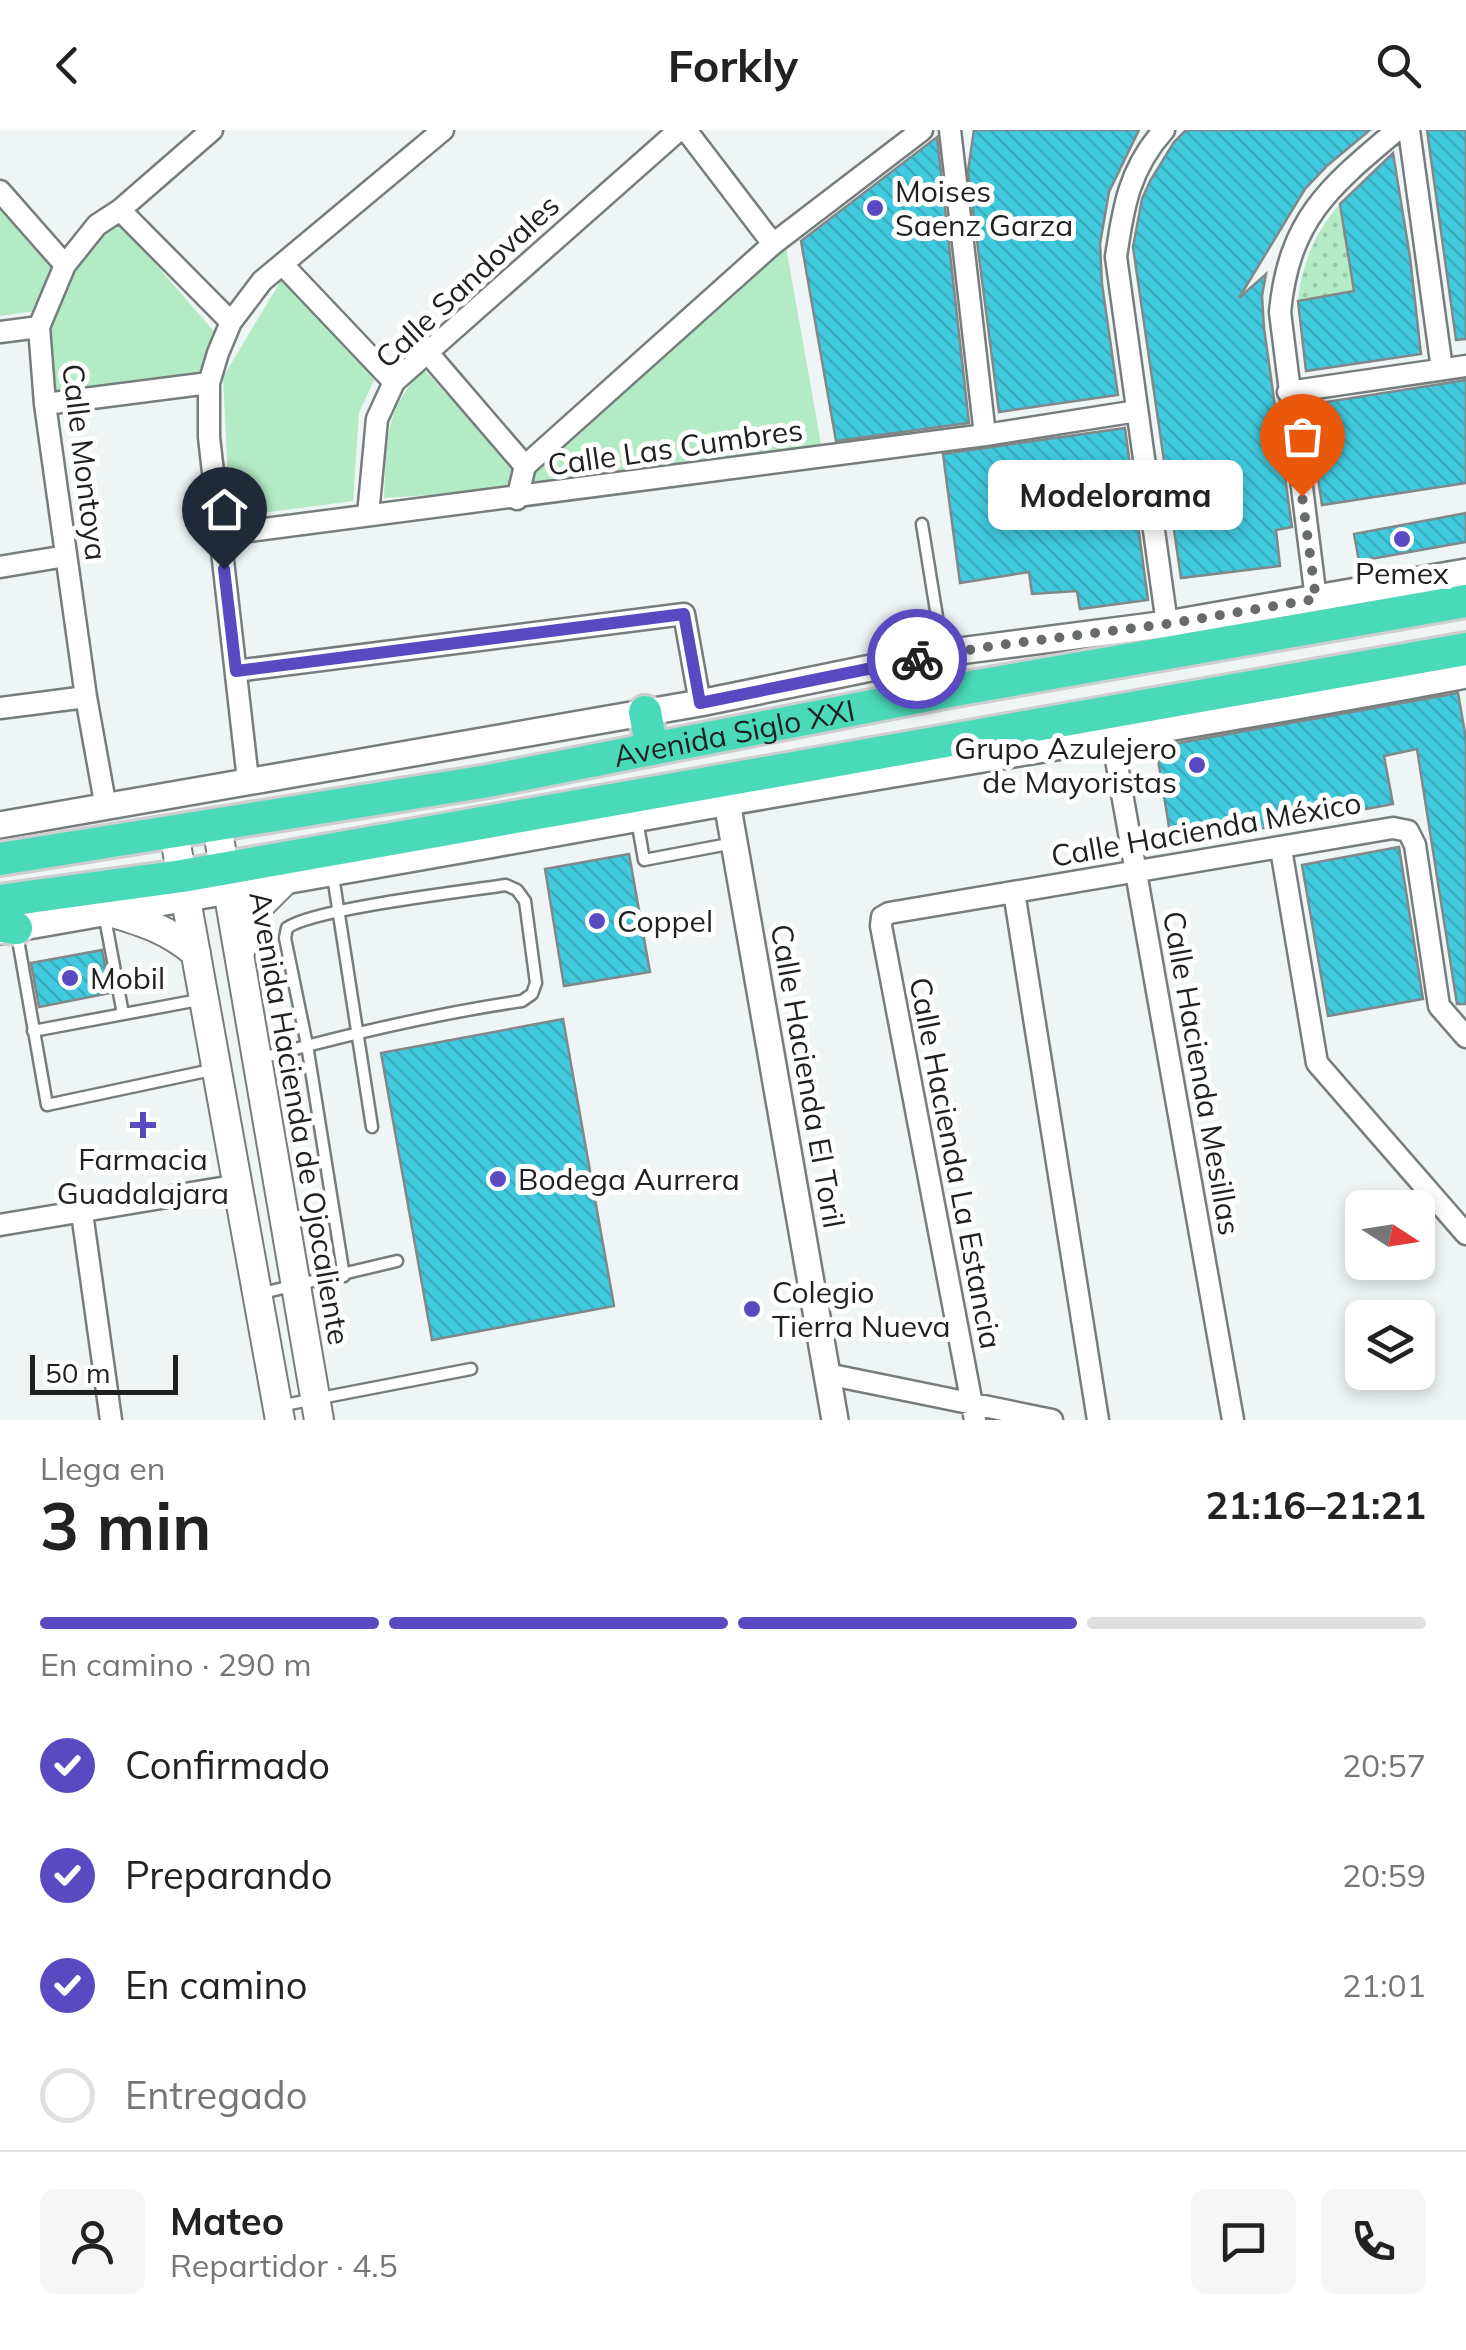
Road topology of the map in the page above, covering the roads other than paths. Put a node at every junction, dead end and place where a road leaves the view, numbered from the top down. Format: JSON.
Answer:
{"nodes":[{"id":1,"x":212,"y":130,"type":"edge"},
{"id":2,"x":443,"y":130,"type":"edge"},
{"id":3,"x":682,"y":130,"type":"edge"},
{"id":4,"x":922,"y":130,"type":"edge"},
{"id":5,"x":950,"y":130,"type":"edge"},
{"id":6,"x":1164,"y":130,"type":"edge"},
{"id":7,"x":1397,"y":130,"type":"edge"},
{"id":8,"x":1409,"y":130,"type":"edge"},
{"id":9,"x":0,"y":191,"type":"edge"},
{"id":10,"x":120,"y":210,"type":"junction"},
{"id":11,"x":774,"y":244,"type":"junction"},
{"id":12,"x":65,"y":265,"type":"junction"},
{"id":13,"x":284,"y":266,"type":"junction"},
{"id":14,"x":231,"y":322,"type":"junction"},
{"id":15,"x":39,"y":327,"type":"junction"},
{"id":16,"x":0,"y":332,"type":"edge"},
{"id":17,"x":426,"y":352,"type":"junction"},
{"id":18,"x":1466,"y":366,"type":"edge"},
{"id":19,"x":1442,"y":369,"type":"junction"},
{"id":20,"x":394,"y":382,"type":"junction"},
{"id":21,"x":209,"y":383,"type":"junction"},
{"id":22,"x":1288,"y":392,"type":"junction"},
{"id":23,"x":44,"y":404,"type":"junction"},
{"id":24,"x":1136,"y":411,"type":"junction"},
{"id":25,"x":985,"y":436,"type":"junction"},
{"id":26,"x":525,"y":466,"type":"junction"},
{"id":27,"x":517,"y":499,"type":"junction"},
{"id":28,"x":368,"y":515,"type":"junction"},
{"id":29,"x":922,"y":524,"type":"dead end"},
{"id":30,"x":220,"y":536,"type":"junction"},
{"id":31,"x":66,"y":556,"type":"junction"},
{"id":32,"x":0,"y":567,"type":"edge"},
{"id":33,"x":1466,"y":572,"type":"edge"},
{"id":34,"x":1316,"y":599,"type":"junction"},
{"id":35,"x":1399,"y":599,"type":"junction"},
{"id":36,"x":1466,"y":601,"type":"edge"},
{"id":37,"x":1167,"y":624,"type":"junction"},
{"id":38,"x":1466,"y":650,"type":"edge"},
{"id":39,"x":944,"y":653,"type":"junction"},
{"id":40,"x":236,"y":671,"type":"junction"},
{"id":41,"x":1466,"y":676,"type":"edge"},
{"id":42,"x":949,"y":690,"type":"junction"},
{"id":43,"x":86,"y":697,"type":"junction"},
{"id":44,"x":1264,"y":700,"type":"junction"},
{"id":45,"x":700,"y":703,"type":"junction"},
{"id":46,"x":0,"y":708,"type":"edge"},
{"id":47,"x":645,"y":712,"type":"junction"},
{"id":48,"x":1112,"y":737,"type":"junction"},
{"id":49,"x":652,"y":749,"type":"junction"},
{"id":50,"x":248,"y":780,"type":"junction"},
{"id":51,"x":728,"y":802,"type":"junction"},
{"id":52,"x":106,"y":808,"type":"junction"},
{"id":53,"x":637,"y":819,"type":"junction"},
{"id":54,"x":0,"y":825,"type":"edge"},
{"id":55,"x":217,"y":826,"type":"junction"},
{"id":56,"x":174,"y":833,"type":"junction"},
{"id":57,"x":734,"y":843,"type":"junction"},
{"id":58,"x":1281,"y":848,"type":"junction"},
{"id":59,"x":0,"y":859,"type":"edge"},
{"id":60,"x":1136,"y":872,"type":"junction"},
{"id":61,"x":333,"y":875,"type":"junction"},
{"id":62,"x":226,"y":880,"type":"junction"},
{"id":63,"x":281,"y":884,"type":"junction"},
{"id":64,"x":184,"y":888,"type":"junction"},
{"id":65,"x":1014,"y":892,"type":"junction"},
{"id":66,"x":107,"y":913,"type":"junction"},
{"id":67,"x":339,"y":913,"type":"junction"},
{"id":68,"x":882,"y":918,"type":"joint"},
{"id":69,"x":4,"y":921,"type":"edge"},
{"id":70,"x":196,"y":953,"type":"junction"},
{"id":71,"x":239,"y":960,"type":"junction"},
{"id":72,"x":205,"y":999,"type":"junction"},
{"id":73,"x":124,"y":1014,"type":"junction"},
{"id":74,"x":34,"y":1031,"type":"junction"},
{"id":75,"x":360,"y":1032,"type":"junction"},
{"id":76,"x":1466,"y":1037,"type":"edge"},
{"id":77,"x":307,"y":1045,"type":"junction"},
{"id":78,"x":257,"y":1059,"type":"junction"},
{"id":79,"x":217,"y":1068,"type":"junction"},
{"id":80,"x":372,"y":1127,"type":"dead end"},
{"id":81,"x":238,"y":1185,"type":"junction"},
{"id":82,"x":82,"y":1212,"type":"junction"},
{"id":83,"x":0,"y":1225,"type":"edge"},
{"id":84,"x":1466,"y":1234,"type":"edge"},
{"id":85,"x":397,"y":1261,"type":"dead end"},
{"id":86,"x":344,"y":1276,"type":"junction"},
{"id":87,"x":296,"y":1287,"type":"junction"},
{"id":88,"x":258,"y":1294,"type":"junction"},
{"id":89,"x":471,"y":1369,"type":"dead end"},
{"id":90,"x":828,"y":1374,"type":"junction"},
{"id":91,"x":317,"y":1410,"type":"edge"},
{"id":92,"x":973,"y":1412,"type":"edge"},
{"id":93,"x":279,"y":1413,"type":"edge"},
{"id":94,"x":111,"y":1420,"type":"edge"},
{"id":95,"x":835,"y":1420,"type":"edge"},
{"id":96,"x":1052,"y":1420,"type":"edge"},
{"id":97,"x":1098,"y":1420,"type":"edge"},
{"id":98,"x":1233,"y":1420,"type":"edge"}],
"edges":[{"from":1,"to":10,"type":"street","name":"Calle Montoya"},
{"from":2,"to":13,"type":"street"},
{"from":3,"to":11,"type":"street"},
{"from":3,"to":17,"type":"street","name":"Calle Sandovales"},
{"from":4,"to":11,"type":"street"},
{"from":5,"to":25,"type":"street"},
{"from":6,"to":24,"type":"street"},
{"from":7,"to":22,"type":"street"},
{"from":8,"to":19,"type":"street"},
{"from":9,"to":12,"type":"street"},
{"from":10,"to":12,"type":"street","name":"Calle Montoya"},
{"from":10,"to":14,"type":"street"},
{"from":11,"to":26,"type":"street"},
{"from":12,"to":15,"type":"street","name":"Calle Montoya"},
{"from":13,"to":14,"type":"street"},
{"from":13,"to":20,"type":"street"},
{"from":14,"to":21,"type":"street"},
{"from":15,"to":16,"type":"street"},
{"from":15,"to":23,"type":"street","name":"Calle Montoya"},
{"from":17,"to":20,"type":"street","name":"Calle Sandovales"},
{"from":17,"to":26,"type":"street"},
{"from":18,"to":19,"type":"street"},
{"from":19,"to":22,"type":"street"},
{"from":20,"to":28,"type":"street","name":"Calle Sandovales"},
{"from":21,"to":23,"type":"street"},
{"from":21,"to":30,"type":"street"},
{"from":22,"to":34,"type":"street"},
{"from":23,"to":31,"type":"street","name":"Calle Montoya"},
{"from":24,"to":25,"type":"street","name":"Calle Las Cumbres"},
{"from":24,"to":37,"type":"street"},
{"from":25,"to":27,"type":"street","name":"Calle Las Cumbres"},
{"from":26,"to":27,"type":"street"},
{"from":27,"to":28,"type":"street","name":"Calle Las Cumbres"},
{"from":28,"to":30,"type":"street","name":"Calle Las Cumbres"},
{"from":29,"to":39,"type":"lane"},
{"from":30,"to":40,"type":"street"},
{"from":31,"to":32,"type":"street"},
{"from":31,"to":43,"type":"street","name":"Calle Montoya"},
{"from":33,"to":35,"type":"street","name":"Avenida Siglo XXI"},
{"from":34,"to":35,"type":"street","name":"Avenida Siglo XXI"},
{"from":34,"to":37,"type":"street","name":"Avenida Siglo XXI"},
{"from":35,"to":36,"type":"highway","name":"Avenida Siglo XXI"},
{"from":35,"to":42,"type":"highway","name":"Avenida Siglo XXI"},
{"from":37,"to":39,"type":"street","name":"Avenida Siglo XXI"},
{"from":38,"to":44,"type":"highway","name":"Avenida Siglo XXI"},
{"from":39,"to":42,"type":"lane"},
{"from":39,"to":45,"type":"street","name":"Avenida Siglo XXI"},
{"from":40,"to":45,"type":"street"},
{"from":40,"to":50,"type":"street"},
{"from":41,"to":44,"type":"street","name":"Avenida Siglo XXI"},
{"from":42,"to":49,"type":"highway","name":"Avenida Siglo XXI"},
{"from":43,"to":46,"type":"street"},
{"from":43,"to":52,"type":"street","name":"Calle Montoya"},
{"from":44,"to":48,"type":"street","name":"Avenida Siglo XXI"},
{"from":44,"to":62,"type":"highway","name":"Avenida Siglo XXI"},
{"from":45,"to":47,"type":"street","name":"Avenida Siglo XXI"},
{"from":47,"to":49,"type":"highway"},
{"from":47,"to":50,"type":"street","name":"Avenida Siglo XXI"},
{"from":48,"to":51,"type":"street","name":"Avenida Siglo XXI"},
{"from":48,"to":60,"type":"street","name":"Calle Hacienda Mesillas"},
{"from":49,"to":55,"type":"highway","name":"Avenida Siglo XXI"},
{"from":50,"to":52,"type":"street","name":"Avenida Siglo XXI"},
{"from":51,"to":53,"type":"street","name":"Avenida Siglo XXI"},
{"from":51,"to":57,"type":"street","name":"Calle Hacienda El Toril"},
{"from":52,"to":54,"type":"street","name":"Avenida Siglo XXI"},
{"from":53,"to":57,"type":"lane"},
{"from":53,"to":61,"type":"street","name":"Avenida Siglo XXI"},
{"from":55,"to":56,"type":"highway","name":"Avenida Siglo XXI"},
{"from":55,"to":62,"type":"main road","name":"Avenida Hacienda de Ojocaliente"},
{"from":56,"to":59,"type":"highway","name":"Avenida Siglo XXI"},
{"from":56,"to":64,"type":"main road"},
{"from":57,"to":90,"type":"street","name":"Calle Hacienda El Toril"},
{"from":58,"to":60,"type":"street","name":"Calle Hacienda México"},
{"from":58,"to":76,"type":"street","name":"Calle Hacienda México"},
{"from":58,"to":84,"type":"street"},
{"from":60,"to":65,"type":"street","name":"Calle Hacienda México"},
{"from":60,"to":98,"type":"street","name":"Calle Hacienda Mesillas"},
{"from":61,"to":63,"type":"street","name":"Avenida Siglo XXI"},
{"from":61,"to":67,"type":"lane"},
{"from":62,"to":63,"type":"street","name":"Avenida Siglo XXI"},
{"from":62,"to":64,"type":"highway","name":"Avenida Siglo XXI"},
{"from":62,"to":71,"type":"main road","name":"Avenida Hacienda de Ojocaliente"},
{"from":63,"to":71,"type":"main road"},
{"from":64,"to":66,"type":"street","name":"Avenida Siglo XXI"},
{"from":64,"to":69,"type":"highway","name":"Avenida Siglo XXI"},
{"from":64,"to":70,"type":"main road"},
{"from":65,"to":68,"type":"street","name":"Calle Hacienda México"},
{"from":65,"to":97,"type":"street"},
{"from":66,"to":69,"type":"street","name":"Avenida Siglo XXI"},
{"from":66,"to":70,"type":"main road"},
{"from":66,"to":73,"type":"lane"},
{"from":67,"to":75,"type":"lane"},
{"from":67,"to":75,"type":"lane"},
{"from":67,"to":77,"type":"lane"},
{"from":68,"to":92,"type":"street","name":"Calle Hacienda La Estancia"},
{"from":69,"to":74,"type":"lane"},
{"from":70,"to":72,"type":"main road"},
{"from":71,"to":78,"type":"main road","name":"Avenida Hacienda de Ojocaliente"},
{"from":72,"to":73,"type":"lane"},
{"from":72,"to":79,"type":"main road"},
{"from":73,"to":74,"type":"lane"},
{"from":74,"to":79,"type":"lane"},
{"from":75,"to":77,"type":"lane"},
{"from":75,"to":80,"type":"lane"},
{"from":77,"to":78,"type":"lane"},
{"from":77,"to":86,"type":"lane"},
{"from":78,"to":87,"type":"main road","name":"Avenida Hacienda de Ojocaliente"},
{"from":79,"to":81,"type":"main road"},
{"from":81,"to":82,"type":"street"},
{"from":81,"to":88,"type":"main road"},
{"from":82,"to":83,"type":"street"},
{"from":82,"to":94,"type":"street"},
{"from":85,"to":86,"type":"lane"},
{"from":86,"to":87,"type":"lane"},
{"from":87,"to":88,"type":"lane"},
{"from":87,"to":91,"type":"main road","name":"Avenida Hacienda de Ojocaliente"},
{"from":88,"to":93,"type":"main road"},
{"from":89,"to":91,"type":"lane"},
{"from":90,"to":92,"type":"street"},
{"from":90,"to":95,"type":"street","name":"Calle Hacienda El Toril"},
{"from":91,"to":93,"type":"lane"},
{"from":92,"to":96,"type":"street"}]}
